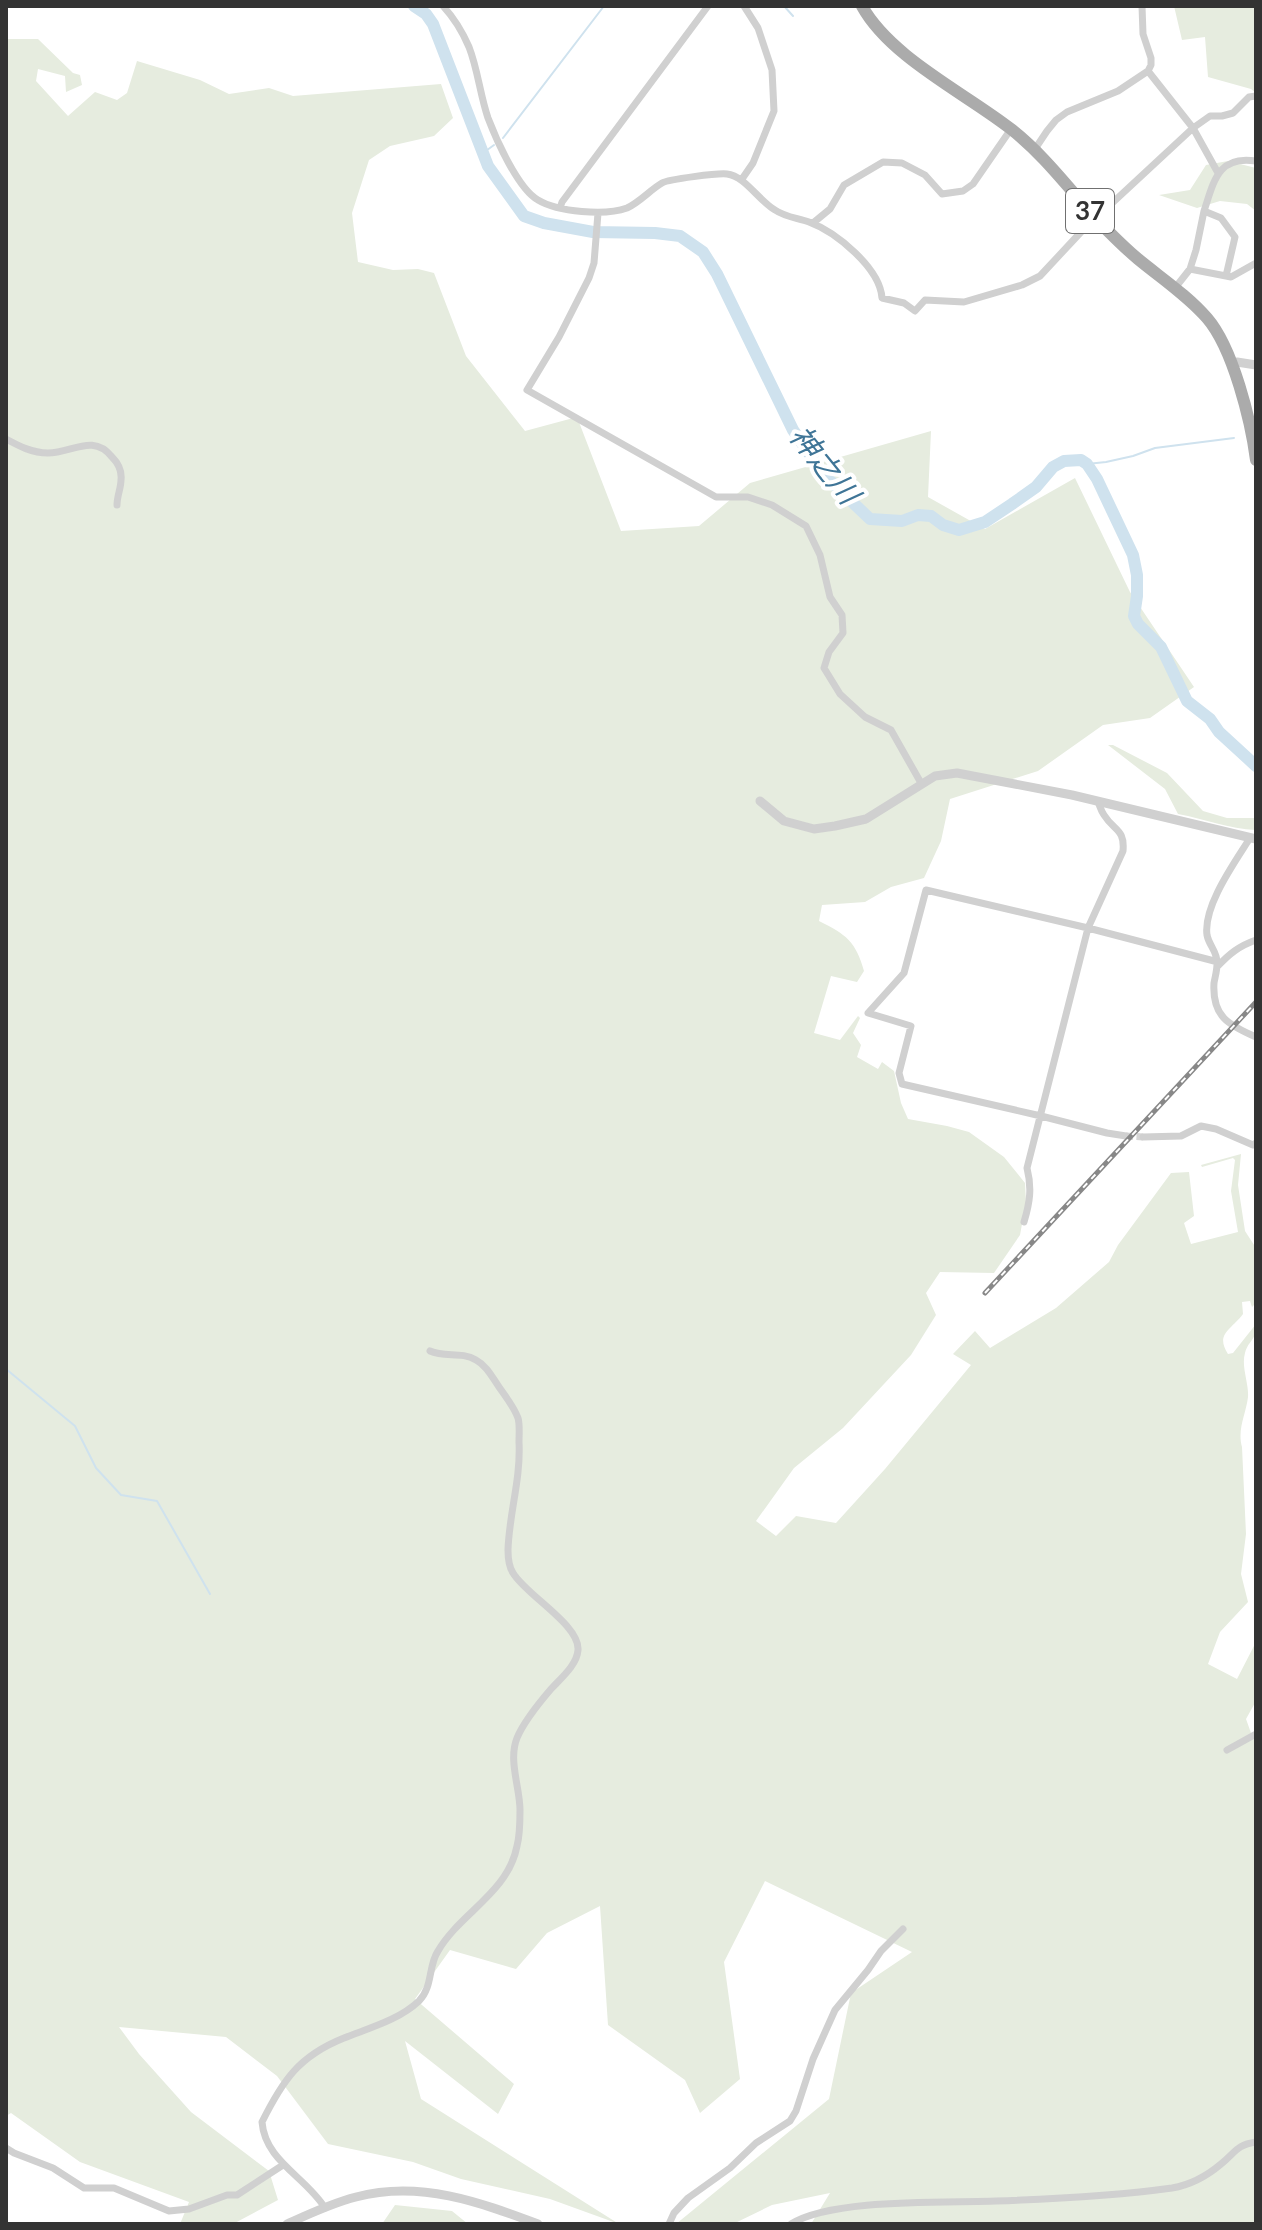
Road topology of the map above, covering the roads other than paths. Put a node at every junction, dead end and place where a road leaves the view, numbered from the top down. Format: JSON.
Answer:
{"nodes":[{"id":1,"x":443,"y":6,"type":"edge"},
{"id":2,"x":708,"y":6,"type":"edge"},
{"id":3,"x":744,"y":6,"type":"edge"},
{"id":4,"x":862,"y":6,"type":"edge"},
{"id":5,"x":1142,"y":6,"type":"edge"},
{"id":6,"x":1148,"y":71,"type":"junction"},
{"id":7,"x":1256,"y":96,"type":"edge"},
{"id":8,"x":1193,"y":128,"type":"junction"},
{"id":9,"x":1011,"y":129,"type":"junction"},
{"id":10,"x":1035,"y":149,"type":"junction"},
{"id":11,"x":1256,"y":161,"type":"edge"},
{"id":12,"x":1218,"y":173,"type":"junction"},
{"id":13,"x":742,"y":179,"type":"junction"},
{"id":14,"x":560,"y":208,"type":"junction"},
{"id":15,"x":1204,"y":211,"type":"junction"},
{"id":16,"x":598,"y":215,"type":"junction"},
{"id":17,"x":1096,"y":218,"type":"junction"},
{"id":18,"x":813,"y":223,"type":"junction"},
{"id":19,"x":1256,"y":263,"type":"edge"},
{"id":20,"x":1190,"y":269,"type":"junction"},
{"id":21,"x":1226,"y":276,"type":"junction"},
{"id":22,"x":1175,"y":288,"type":"junction"},
{"id":23,"x":1231,"y":364,"type":"junction"},
{"id":24,"x":1256,"y":365,"type":"edge"},
{"id":25,"x":6,"y":439,"type":"edge"},
{"id":26,"x":1256,"y":460,"type":"edge"},
{"id":27,"x":117,"y":505,"type":"dead end"},
{"id":28,"x":921,"y":783,"type":"junction"},
{"id":29,"x":760,"y":801,"type":"dead end"},
{"id":30,"x":1098,"y":802,"type":"junction"},
{"id":31,"x":1253,"y":839,"type":"edge"},
{"id":32,"x":1088,"y":928,"type":"junction"},
{"id":33,"x":1256,"y":940,"type":"edge"},
{"id":34,"x":1217,"y":965,"type":"junction"},
{"id":35,"x":1256,"y":1037,"type":"edge"},
{"id":36,"x":1041,"y":1116,"type":"junction"},
{"id":37,"x":1126,"y":1136,"type":"tunnel mouth"},
{"id":38,"x":1143,"y":1137,"type":"tunnel mouth"},
{"id":39,"x":1256,"y":1143,"type":"edge"},
{"id":40,"x":1024,"y":1222,"type":"dead end"},
{"id":41,"x":430,"y":1351,"type":"dead end"},
{"id":42,"x":1256,"y":1734,"type":"edge"},
{"id":43,"x":1227,"y":1750,"type":"dead end"},
{"id":44,"x":903,"y":1929,"type":"dead end"},
{"id":45,"x":1256,"y":2142,"type":"edge"},
{"id":46,"x":6,"y":2148,"type":"edge"},
{"id":47,"x":283,"y":2165,"type":"junction"},
{"id":48,"x":325,"y":2208,"type":"junction"},
{"id":49,"x":287,"y":2224,"type":"edge"},
{"id":50,"x":538,"y":2224,"type":"edge"},
{"id":51,"x":669,"y":2224,"type":"edge"},
{"id":52,"x":791,"y":2224,"type":"edge"}],
"edges":[{"from":1,"to":14,"type":"street"},
{"from":2,"to":14,"type":"street"},
{"from":3,"to":13,"type":"street"},
{"from":4,"to":9,"type":"main road","number":"37"},
{"from":5,"to":6,"type":"street"},
{"from":6,"to":8,"type":"street"},
{"from":6,"to":10,"type":"street"},
{"from":7,"to":8,"type":"street"},
{"from":8,"to":12,"type":"street"},
{"from":8,"to":17,"type":"street"},
{"from":9,"to":10,"type":"main road","number":"37"},
{"from":9,"to":18,"type":"street"},
{"from":10,"to":17,"type":"main road","number":"37"},
{"from":11,"to":12,"type":"street"},
{"from":12,"to":15,"type":"street"},
{"from":13,"to":16,"type":"street"},
{"from":13,"to":18,"type":"street"},
{"from":14,"to":16,"type":"street"},
{"from":15,"to":20,"type":"street"},
{"from":15,"to":21,"type":"street"},
{"from":16,"to":28,"type":"street"},
{"from":17,"to":18,"type":"street"},
{"from":17,"to":22,"type":"main road","number":"37"},
{"from":19,"to":21,"type":"street"},
{"from":20,"to":21,"type":"street"},
{"from":20,"to":22,"type":"street"},
{"from":22,"to":23,"type":"main road","number":"37"},
{"from":23,"to":24,"type":"street"},
{"from":23,"to":26,"type":"main road","number":"37"},
{"from":25,"to":27,"type":"street"},
{"from":28,"to":29,"type":"street"},
{"from":28,"to":30,"type":"street"},
{"from":30,"to":31,"type":"street"},
{"from":30,"to":32,"type":"street"},
{"from":31,"to":34,"type":"street"},
{"from":32,"to":34,"type":"street"},
{"from":32,"to":36,"type":"street"},
{"from":32,"to":36,"type":"street"},
{"from":33,"to":34,"type":"street"},
{"from":34,"to":35,"type":"street"},
{"from":36,"to":37,"type":"street"},
{"from":36,"to":40,"type":"street"},
{"from":38,"to":39,"type":"street"},
{"from":41,"to":47,"type":"street"},
{"from":42,"to":43,"type":"street"},
{"from":44,"to":51,"type":"street"},
{"from":45,"to":52,"type":"street"},
{"from":46,"to":47,"type":"street"},
{"from":47,"to":48,"type":"street"},
{"from":48,"to":49,"type":"street"},
{"from":48,"to":50,"type":"street"}]}
